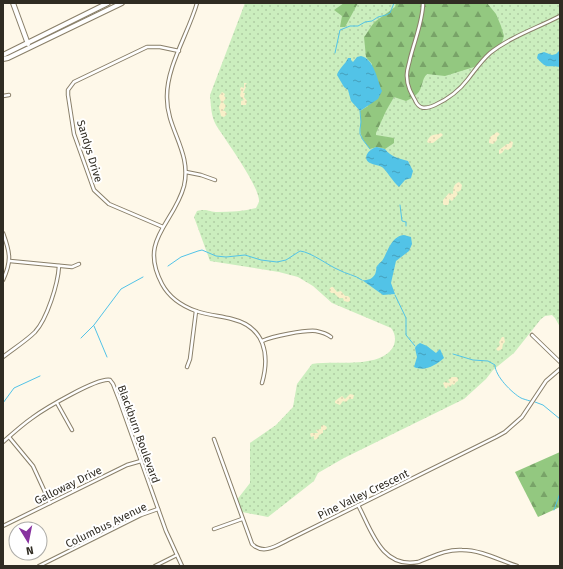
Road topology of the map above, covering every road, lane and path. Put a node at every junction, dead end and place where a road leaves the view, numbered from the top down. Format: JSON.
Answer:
{"nodes":[{"id":1,"x":12,"y":3,"type":"edge"},
{"id":2,"x":108,"y":3,"type":"edge"},
{"id":3,"x":122,"y":3,"type":"edge"},
{"id":4,"x":197,"y":3,"type":"edge"},
{"id":5,"x":423,"y":3,"type":"edge"},
{"id":6,"x":560,"y":16,"type":"edge"},
{"id":7,"x":28,"y":42,"type":"junction"},
{"id":8,"x":30,"y":48,"type":"junction"},
{"id":9,"x":179,"y":51,"type":"junction"},
{"id":10,"x":3,"y":55,"type":"edge"},
{"id":11,"x":3,"y":59,"type":"edge"},
{"id":12,"x":9,"y":95,"type":"dead end"},
{"id":13,"x":3,"y":96,"type":"edge"},
{"id":14,"x":186,"y":172,"type":"junction"},
{"id":15,"x":215,"y":180,"type":"dead end"},
{"id":16,"x":163,"y":227,"type":"junction"},
{"id":17,"x":3,"y":233,"type":"edge"},
{"id":18,"x":10,"y":261,"type":"junction"},
{"id":19,"x":79,"y":264,"type":"dead end"},
{"id":20,"x":59,"y":266,"type":"junction"},
{"id":21,"x":3,"y":280,"type":"edge"},
{"id":22,"x":196,"y":311,"type":"junction"},
{"id":23,"x":532,"y":335,"type":"dead end"},
{"id":24,"x":331,"y":337,"type":"dead end"},
{"id":25,"x":262,"y":341,"type":"junction"},
{"id":26,"x":3,"y":357,"type":"edge"},
{"id":27,"x":560,"y":362,"type":"edge"},
{"id":28,"x":187,"y":368,"type":"dead end"},
{"id":29,"x":560,"y":369,"type":"edge"},
{"id":30,"x":262,"y":383,"type":"dead end"},
{"id":31,"x":57,"y":403,"type":"junction"},
{"id":32,"x":72,"y":430,"type":"dead end"},
{"id":33,"x":9,"y":437,"type":"junction"},
{"id":34,"x":214,"y":439,"type":"dead end"},
{"id":35,"x":3,"y":442,"type":"edge"},
{"id":36,"x":141,"y":461,"type":"junction"},
{"id":37,"x":50,"y":503,"type":"junction"},
{"id":38,"x":358,"y":505,"type":"junction"},
{"id":39,"x":158,"y":509,"type":"junction"},
{"id":40,"x":242,"y":519,"type":"junction"},
{"id":41,"x":3,"y":526,"type":"edge"},
{"id":42,"x":214,"y":529,"type":"dead end"},
{"id":43,"x":177,"y":555,"type":"junction"},
{"id":44,"x":400,"y":565,"type":"edge"},
{"id":45,"x":39,"y":566,"type":"edge"},
{"id":46,"x":155,"y":566,"type":"edge"},
{"id":47,"x":182,"y":566,"type":"edge"},
{"id":48,"x":517,"y":566,"type":"edge"}],
"edges":[{"from":1,"to":7,"type":"main road"},
{"from":2,"to":7,"type":"main road"},
{"from":3,"to":8,"type":"main road"},
{"from":4,"to":9,"type":"street"},
{"from":5,"to":6,"type":"street"},
{"from":7,"to":8,"type":"main road"},
{"from":7,"to":10,"type":"main road"},
{"from":8,"to":11,"type":"main road"},
{"from":9,"to":14,"type":"street"},
{"from":9,"to":16,"type":"street","name":"Sandys Drive"},
{"from":12,"to":13,"type":"street"},
{"from":14,"to":15,"type":"street"},
{"from":14,"to":16,"type":"street"},
{"from":16,"to":22,"type":"street"},
{"from":17,"to":18,"type":"street"},
{"from":18,"to":20,"type":"street"},
{"from":18,"to":21,"type":"street"},
{"from":19,"to":20,"type":"street"},
{"from":20,"to":26,"type":"street"},
{"from":22,"to":25,"type":"street"},
{"from":22,"to":28,"type":"street"},
{"from":23,"to":27,"type":"street"},
{"from":24,"to":25,"type":"street"},
{"from":25,"to":30,"type":"street"},
{"from":29,"to":38,"type":"street","name":"Pine Valley Crescent"},
{"from":31,"to":32,"type":"street"},
{"from":31,"to":33,"type":"street","name":"Blackburn Boulevard"},
{"from":31,"to":36,"type":"street","name":"Blackburn Boulevard"},
{"from":33,"to":35,"type":"street","name":"Blackburn Boulevard"},
{"from":33,"to":37,"type":"street"},
{"from":34,"to":40,"type":"street","name":"Pine Valley Crescent"},
{"from":36,"to":37,"type":"street","name":"Galloway Drive"},
{"from":36,"to":39,"type":"street","name":"Blackburn Boulevard"},
{"from":37,"to":41,"type":"street","name":"Galloway Drive"},
{"from":38,"to":40,"type":"street","name":"Pine Valley Crescent"},
{"from":38,"to":44,"type":"street"},
{"from":39,"to":43,"type":"street","name":"Blackburn Boulevard"},
{"from":39,"to":45,"type":"street","name":"Columbus Avenue"},
{"from":40,"to":42,"type":"street"},
{"from":43,"to":46,"type":"street"},
{"from":43,"to":47,"type":"street","name":"Blackburn Boulevard"},
{"from":44,"to":48,"type":"street"}]}
